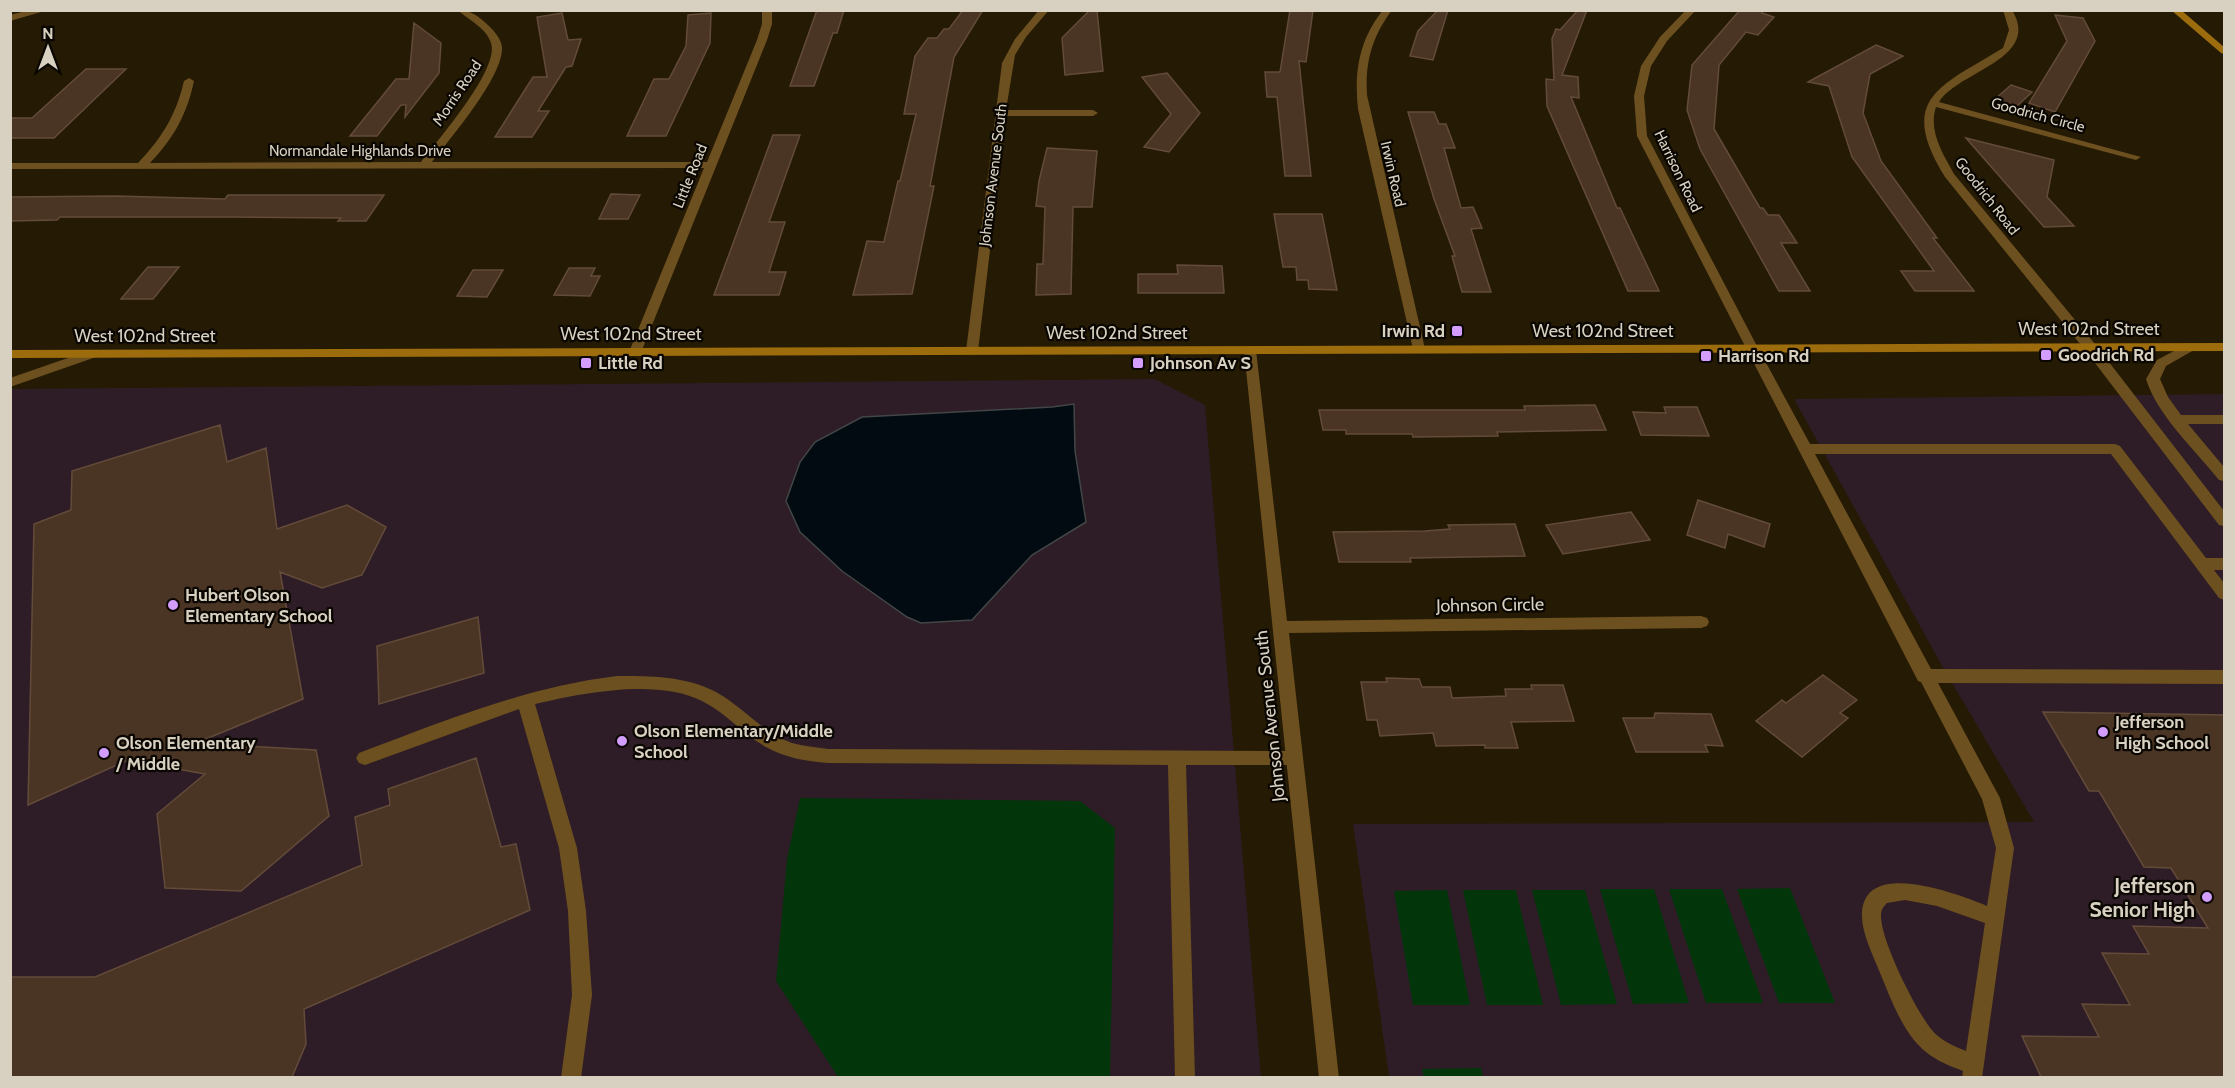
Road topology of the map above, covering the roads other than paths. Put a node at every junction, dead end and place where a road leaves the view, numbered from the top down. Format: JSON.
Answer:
{"nodes":[{"id":1,"x":44,"y":10,"type":"edge"},
{"id":2,"x":462,"y":10,"type":"edge"},
{"id":3,"x":766,"y":10,"type":"edge"},
{"id":4,"x":1044,"y":10,"type":"edge"},
{"id":5,"x":1388,"y":10,"type":"edge"},
{"id":6,"x":1692,"y":10,"type":"edge"},
{"id":7,"x":2007,"y":10,"type":"edge"},
{"id":8,"x":2175,"y":10,"type":"edge"},
{"id":9,"x":10,"y":18,"type":"edge"},
{"id":10,"x":2224,"y":51,"type":"edge"},
{"id":11,"x":189,"y":81,"type":"dead end"},
{"id":12,"x":1933,"y":103,"type":"junction"},
{"id":13,"x":1001,"y":113,"type":"junction"},
{"id":14,"x":1093,"y":113,"type":"dead end"},
{"id":15,"x":2136,"y":157,"type":"dead end"},
{"id":16,"x":424,"y":165,"type":"junction"},
{"id":17,"x":711,"y":165,"type":"junction"},
{"id":18,"x":10,"y":166,"type":"edge"},
{"id":19,"x":141,"y":166,"type":"junction"},
{"id":20,"x":2090,"y":347,"type":"junction"},
{"id":21,"x":2189,"y":347,"type":"junction"},
{"id":22,"x":1752,"y":348,"type":"junction"},
{"id":23,"x":1419,"y":349,"type":"junction"},
{"id":24,"x":2220,"y":349,"type":"edge"},
{"id":25,"x":1250,"y":350,"type":"junction"},
{"id":26,"x":972,"y":351,"type":"junction"},
{"id":27,"x":635,"y":352,"type":"junction"},
{"id":28,"x":10,"y":354,"type":"edge"},
{"id":29,"x":91,"y":354,"type":"junction"},
{"id":30,"x":10,"y":383,"type":"edge"},
{"id":31,"x":2224,"y":419,"type":"edge"},
{"id":32,"x":2178,"y":420,"type":"junction"},
{"id":33,"x":1806,"y":449,"type":"junction"},
{"id":34,"x":2224,"y":476,"type":"edge"},
{"id":35,"x":2224,"y":521,"type":"edge"},
{"id":36,"x":2202,"y":564,"type":"junction"},
{"id":37,"x":2224,"y":564,"type":"edge"},
{"id":38,"x":2224,"y":594,"type":"edge"},
{"id":39,"x":1701,"y":622,"type":"dead end"},
{"id":40,"x":1281,"y":627,"type":"junction"},
{"id":41,"x":1924,"y":676,"type":"junction"},
{"id":42,"x":2224,"y":677,"type":"edge"},
{"id":43,"x":525,"y":700,"type":"junction"},
{"id":44,"x":365,"y":758,"type":"dead end"},
{"id":45,"x":1177,"y":758,"type":"junction"},
{"id":46,"x":1292,"y":758,"type":"junction"},
{"id":47,"x":1995,"y":918,"type":"junction"},
{"id":48,"x":1973,"y":1071,"type":"edge"},
{"id":49,"x":571,"y":1077,"type":"edge"},
{"id":50,"x":1185,"y":1077,"type":"edge"},
{"id":51,"x":1329,"y":1077,"type":"edge"}],
"edges":[{"from":1,"to":9,"type":"street"},
{"from":2,"to":16,"type":"street","name":"Morris Road"},
{"from":3,"to":17,"type":"street","name":"Little Road"},
{"from":4,"to":13,"type":"street","name":"Johnson Avenue South"},
{"from":5,"to":23,"type":"street","name":"Irwin Road"},
{"from":6,"to":22,"type":"street","name":"Harrison Road"},
{"from":7,"to":12,"type":"street"},
{"from":8,"to":10,"type":"street"},
{"from":11,"to":19,"type":"street"},
{"from":12,"to":15,"type":"street","name":"Goodrich Circle"},
{"from":12,"to":20,"type":"street","name":"Goodrich Road"},
{"from":13,"to":14,"type":"street"},
{"from":13,"to":26,"type":"street","name":"Johnson Avenue South"},
{"from":16,"to":17,"type":"street","name":"Normandale Highlands Drive"},
{"from":16,"to":19,"type":"street","name":"Normandale Highlands Drive"},
{"from":17,"to":27,"type":"street","name":"Little Road"},
{"from":18,"to":19,"type":"street","name":"Normandale Highlands Drive"},
{"from":20,"to":21,"type":"street","name":"West 102nd Street"},
{"from":20,"to":22,"type":"street","name":"West 102nd Street"},
{"from":20,"to":35,"type":"street","name":"Goodrich Road"},
{"from":21,"to":24,"type":"street","name":"West 102nd Street"},
{"from":21,"to":32,"type":"street"},
{"from":22,"to":23,"type":"street","name":"West 102nd Street"},
{"from":22,"to":33,"type":"street","name":"Harrison Road"},
{"from":23,"to":25,"type":"street","name":"West 102nd Street"},
{"from":25,"to":26,"type":"street","name":"West 102nd Street"},
{"from":25,"to":40,"type":"street","name":"Johnson Avenue South"},
{"from":26,"to":27,"type":"street","name":"West 102nd Street"},
{"from":27,"to":29,"type":"street","name":"West 102nd Street"},
{"from":28,"to":29,"type":"street","name":"West 102nd Street"},
{"from":29,"to":30,"type":"street"},
{"from":31,"to":32,"type":"street"},
{"from":32,"to":34,"type":"street"},
{"from":33,"to":36,"type":"street"},
{"from":33,"to":41,"type":"street","name":"Harrison Road"},
{"from":36,"to":37,"type":"street"},
{"from":36,"to":38,"type":"street"},
{"from":39,"to":40,"type":"street","name":"Johnson Circle"},
{"from":40,"to":46,"type":"street","name":"Johnson Avenue South"},
{"from":41,"to":42,"type":"street"},
{"from":41,"to":47,"type":"street","name":"Harrison Road"},
{"from":43,"to":44,"type":"street"},
{"from":43,"to":45,"type":"street"},
{"from":43,"to":49,"type":"street"},
{"from":45,"to":46,"type":"street"},
{"from":45,"to":50,"type":"street"},
{"from":46,"to":51,"type":"street","name":"Johnson Avenue South"},
{"from":47,"to":48,"type":"street","name":"Harrison Road"},
{"from":47,"to":48,"type":"street"}]}
